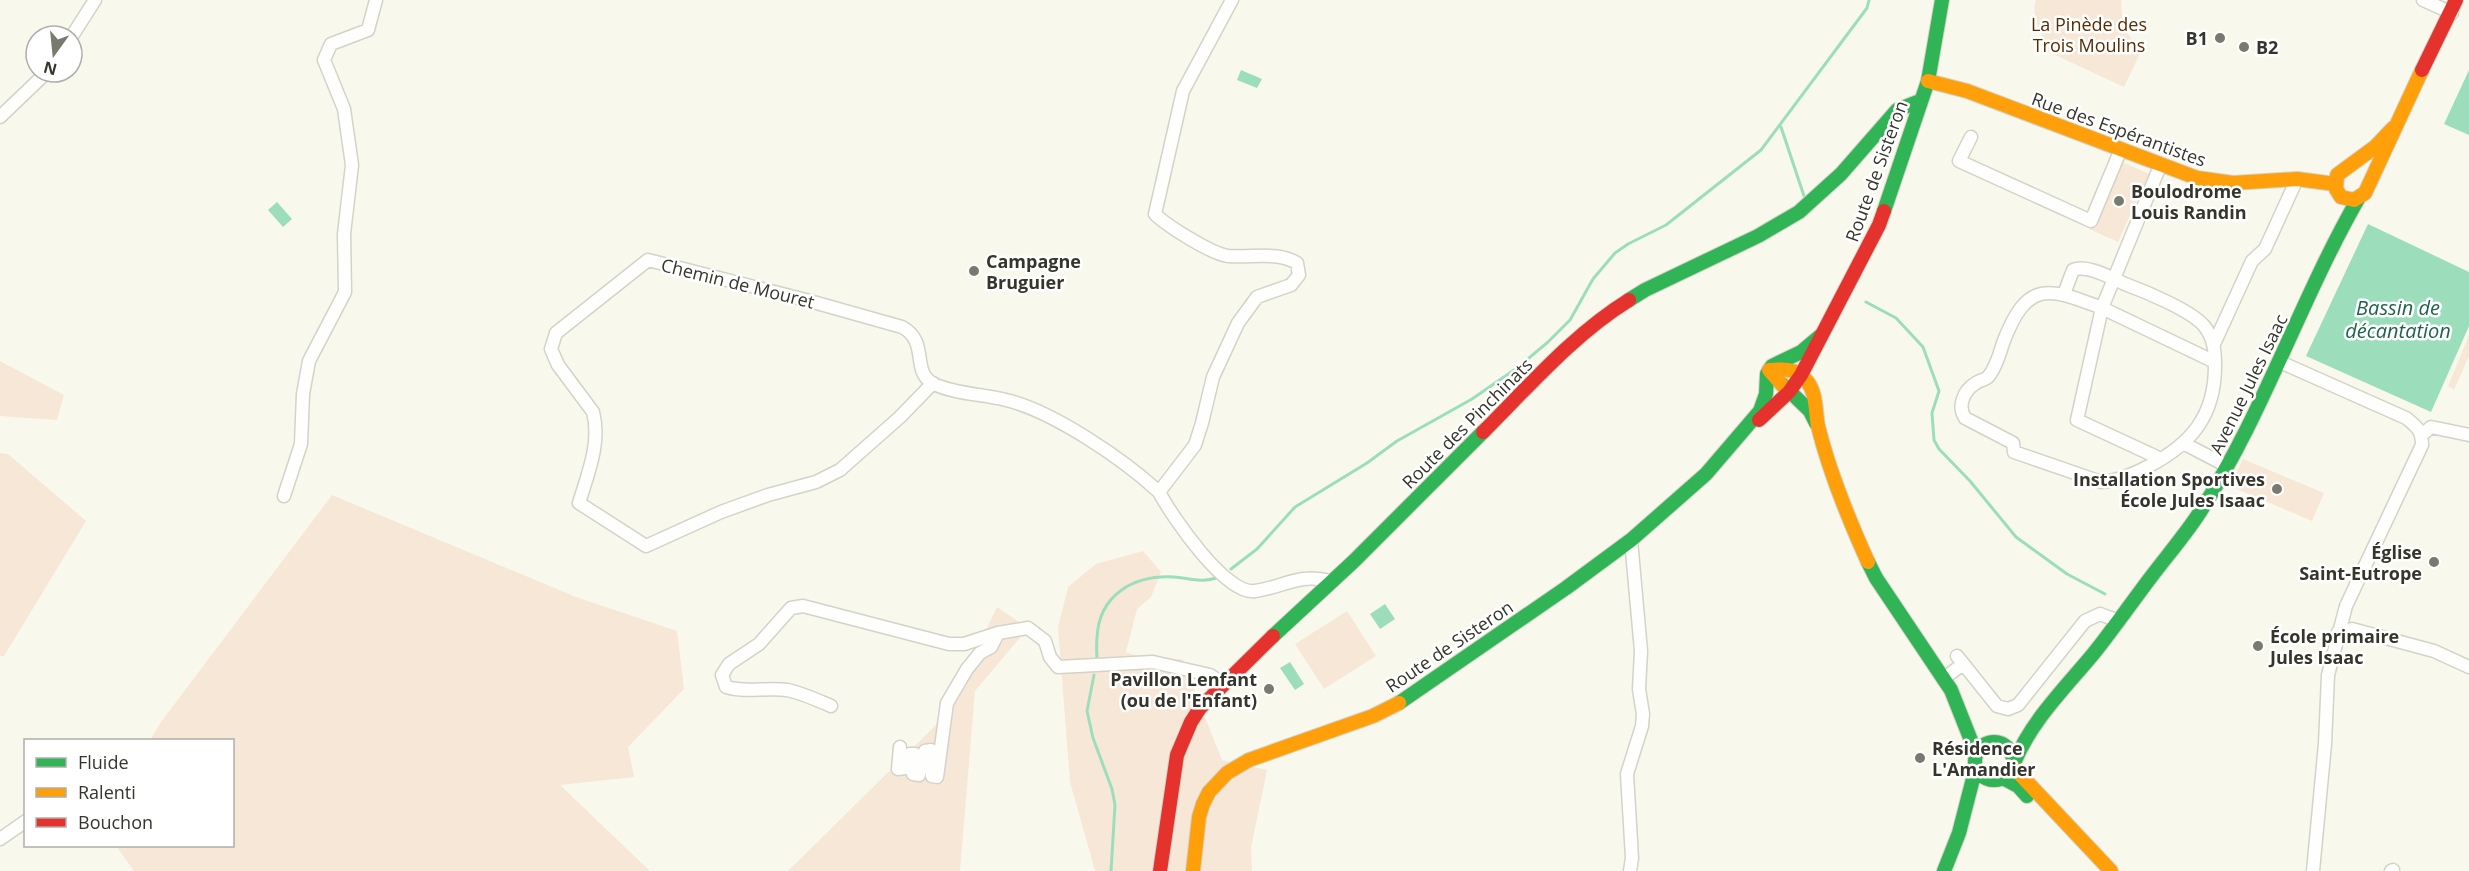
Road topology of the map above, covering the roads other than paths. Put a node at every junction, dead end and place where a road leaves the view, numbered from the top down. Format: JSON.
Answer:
{"nodes":[{"id":1,"x":95,"y":0,"type":"edge"},
{"id":2,"x":376,"y":0,"type":"edge"},
{"id":3,"x":1232,"y":0,"type":"edge"},
{"id":4,"x":1942,"y":0,"type":"edge"},
{"id":5,"x":2423,"y":0,"type":"edge"},
{"id":6,"x":2464,"y":0,"type":"edge"},
{"id":7,"x":2469,"y":5,"type":"edge"},
{"id":8,"x":2454,"y":6,"type":"edge"},
{"id":9,"x":80,"y":24,"type":"edge"},
{"id":10,"x":1928,"y":81,"type":"junction"},
{"id":11,"x":34,"y":84,"type":"edge"},
{"id":12,"x":1920,"y":101,"type":"junction"},
{"id":13,"x":0,"y":117,"type":"edge"},
{"id":14,"x":2393,"y":128,"type":"junction"},
{"id":15,"x":1971,"y":137,"type":"dead end"},
{"id":16,"x":2121,"y":149,"type":"junction"},
{"id":17,"x":2160,"y":166,"type":"junction"},
{"id":18,"x":2341,"y":175,"type":"junction"},
{"id":19,"x":2301,"y":179,"type":"junction"},
{"id":20,"x":2367,"y":184,"type":"junction"},
{"id":21,"x":2352,"y":199,"type":"junction"},
{"id":22,"x":2113,"y":279,"type":"junction"},
{"id":23,"x":2064,"y":294,"type":"junction"},
{"id":24,"x":2102,"y":309,"type":"junction"},
{"id":25,"x":1820,"y":336,"type":"junction"},
{"id":26,"x":2214,"y":344,"type":"junction"},
{"id":27,"x":2215,"y":362,"type":"junction"},
{"id":28,"x":2280,"y":362,"type":"junction"},
{"id":29,"x":1779,"y":365,"type":"junction"},
{"id":30,"x":1805,"y":379,"type":"junction"},
{"id":31,"x":933,"y":383,"type":"junction"},
{"id":32,"x":1787,"y":390,"type":"junction"},
{"id":33,"x":1800,"y":403,"type":"junction"},
{"id":34,"x":1776,"y":406,"type":"junction"},
{"id":35,"x":1818,"y":426,"type":"junction"},
{"id":36,"x":1744,"y":432,"type":"junction"},
{"id":37,"x":2422,"y":435,"type":"junction"},
{"id":38,"x":2469,"y":435,"type":"edge"},
{"id":39,"x":2185,"y":444,"type":"junction"},
{"id":40,"x":2162,"y":459,"type":"junction"},
{"id":41,"x":2227,"y":466,"type":"junction"},
{"id":42,"x":1159,"y":492,"type":"junction"},
{"id":43,"x":284,"y":496,"type":"dead end"},
{"id":44,"x":1631,"y":540,"type":"junction"},
{"id":45,"x":1331,"y":581,"type":"junction"},
{"id":46,"x":2343,"y":617,"type":"junction"},
{"id":47,"x":2119,"y":621,"type":"junction"},
{"id":48,"x":2352,"y":629,"type":"junction"},
{"id":49,"x":2338,"y":632,"type":"junction"},
{"id":50,"x":998,"y":633,"type":"junction"},
{"id":51,"x":2469,"y":667,"type":"edge"},
{"id":52,"x":1224,"y":684,"type":"junction"},
{"id":53,"x":1949,"y":689,"type":"junction"},
{"id":54,"x":831,"y":706,"type":"dead end"},
{"id":55,"x":2039,"y":719,"type":"junction"},
{"id":56,"x":1995,"y":742,"type":"junction"},
{"id":57,"x":900,"y":747,"type":"dead end"},
{"id":58,"x":1976,"y":760,"type":"junction"},
{"id":59,"x":2013,"y":765,"type":"junction"},
{"id":60,"x":1997,"y":779,"type":"junction"},
{"id":61,"x":1966,"y":813,"type":"junction"},
{"id":62,"x":24,"y":822,"type":"edge"},
{"id":63,"x":0,"y":838,"type":"edge"},
{"id":64,"x":1160,"y":871,"type":"edge"},
{"id":65,"x":1193,"y":871,"type":"edge"},
{"id":66,"x":1630,"y":871,"type":"edge"},
{"id":67,"x":1944,"y":871,"type":"edge"},
{"id":68,"x":2097,"y":871,"type":"edge"},
{"id":69,"x":2111,"y":871,"type":"edge"},
{"id":70,"x":2313,"y":871,"type":"edge"}],
"edges":[{"from":1,"to":9,"type":"street"},
{"from":2,"to":43,"type":"street"},
{"from":3,"to":42,"type":"street"},
{"from":4,"to":10,"type":"main road","name":"Route de Sisteron"},
{"from":5,"to":8,"type":"street"},
{"from":6,"to":7,"type":"main road"},
{"from":7,"to":8,"type":"main road"},
{"from":8,"to":14,"type":"main road"},
{"from":10,"to":12,"type":"main road","name":"Route de Sisteron"},
{"from":10,"to":16,"type":"main road","name":"Rue des Espérantistes"},
{"from":11,"to":13,"type":"street"},
{"from":12,"to":25,"type":"main road","name":"Route de Sisteron"},
{"from":12,"to":45,"type":"main road","name":"Route des Pinchinats"},
{"from":14,"to":18,"type":"main road"},
{"from":14,"to":20,"type":"main road"},
{"from":15,"to":16,"type":"street"},
{"from":16,"to":17,"type":"main road","name":"Rue des Espérantistes"},
{"from":17,"to":19,"type":"main road","name":"Rue des Espérantistes"},
{"from":17,"to":22,"type":"street"},
{"from":18,"to":19,"type":"main road","name":"Rue des Espérantistes"},
{"from":18,"to":20,"type":"main road"},
{"from":18,"to":21,"type":"main road"},
{"from":19,"to":26,"type":"street"},
{"from":20,"to":21,"type":"main road"},
{"from":21,"to":28,"type":"main road","name":"Avenue Jules Isaac"},
{"from":22,"to":23,"type":"street"},
{"from":22,"to":24,"type":"street"},
{"from":22,"to":26,"type":"street"},
{"from":23,"to":24,"type":"street"},
{"from":23,"to":40,"type":"street"},
{"from":24,"to":27,"type":"street"},
{"from":24,"to":40,"type":"street"},
{"from":25,"to":29,"type":"main road","name":"Route de Sisteron"},
{"from":25,"to":30,"type":"main road","name":"Route de Sisteron"},
{"from":26,"to":27,"type":"street"},
{"from":27,"to":39,"type":"street"},
{"from":28,"to":37,"type":"street"},
{"from":28,"to":41,"type":"main road","name":"Avenue Jules Isaac"},
{"from":29,"to":30,"type":"main road"},
{"from":29,"to":32,"type":"main road"},
{"from":29,"to":36,"type":"main road","name":"Route de Sisteron"},
{"from":30,"to":32,"type":"main road","name":"Route de Sisteron"},
{"from":30,"to":35,"type":"main road"},
{"from":31,"to":31,"type":"street","name":"Chemin de Mouret"},
{"from":31,"to":42,"type":"street"},
{"from":32,"to":33,"type":"main road"},
{"from":32,"to":34,"type":"main road","name":"Route de Sisteron"},
{"from":33,"to":34,"type":"main road"},
{"from":33,"to":35,"type":"main road"},
{"from":34,"to":36,"type":"main road","name":"Route de Sisteron"},
{"from":35,"to":53,"type":"main road"},
{"from":36,"to":44,"type":"main road","name":"Route de Sisteron"},
{"from":37,"to":38,"type":"street"},
{"from":37,"to":46,"type":"street"},
{"from":39,"to":40,"type":"street"},
{"from":39,"to":41,"type":"street"},
{"from":41,"to":47,"type":"main road","name":"Avenue Jules Isaac"},
{"from":42,"to":45,"type":"street"},
{"from":44,"to":65,"type":"main road","name":"Route de Sisteron"},
{"from":44,"to":66,"type":"street"},
{"from":45,"to":52,"type":"main road","name":"Route des Pinchinats"},
{"from":46,"to":48,"type":"street"},
{"from":46,"to":49,"type":"street"},
{"from":47,"to":53,"type":"street"},
{"from":47,"to":55,"type":"main road","name":"Avenue Jules Isaac"},
{"from":48,"to":49,"type":"street"},
{"from":48,"to":51,"type":"street"},
{"from":49,"to":70,"type":"street"},
{"from":50,"to":52,"type":"street"},
{"from":50,"to":54,"type":"street"},
{"from":50,"to":57,"type":"street"},
{"from":52,"to":64,"type":"main road","name":"Route des Pinchinats"},
{"from":53,"to":56,"type":"main road"},
{"from":53,"to":58,"type":"main road"},
{"from":55,"to":56,"type":"main road","name":"Avenue Jules Isaac"},
{"from":55,"to":59,"type":"main road","name":"Avenue Jules Isaac"},
{"from":56,"to":58,"type":"main road"},
{"from":56,"to":59,"type":"main road"},
{"from":58,"to":60,"type":"main road"},
{"from":58,"to":61,"type":"main road"},
{"from":59,"to":60,"type":"main road"},
{"from":59,"to":69,"type":"main road"},
{"from":60,"to":61,"type":"main road"},
{"from":60,"to":68,"type":"main road"},
{"from":61,"to":67,"type":"main road"},
{"from":62,"to":63,"type":"street"}]}
